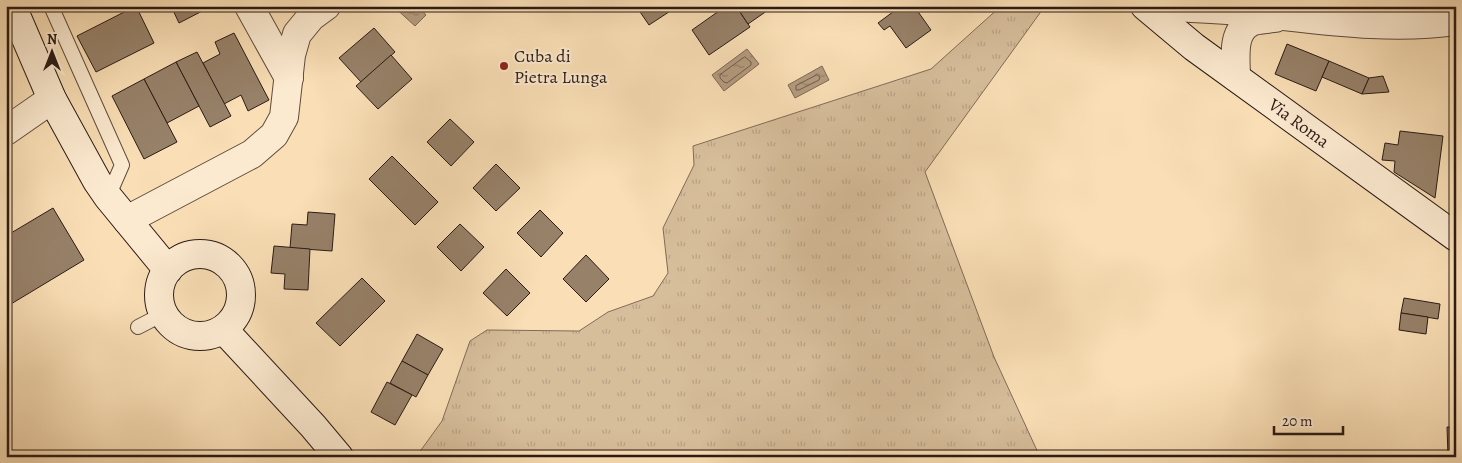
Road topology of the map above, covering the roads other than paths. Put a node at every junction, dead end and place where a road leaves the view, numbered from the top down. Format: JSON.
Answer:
{"nodes":[{"id":1,"x":12,"y":6,"type":"edge"},
{"id":2,"x":51,"y":6,"type":"edge"},
{"id":3,"x":249,"y":6,"type":"edge"},
{"id":4,"x":326,"y":6,"type":"edge"},
{"id":5,"x":1144,"y":6,"type":"edge"},
{"id":6,"x":1148,"y":6,"type":"edge"},
{"id":7,"x":1286,"y":16,"type":"junction"},
{"id":8,"x":1456,"y":21,"type":"edge"},
{"id":9,"x":1236,"y":77,"type":"junction"},
{"id":10,"x":289,"y":78,"type":"junction"},
{"id":11,"x":52,"y":99,"type":"junction"},
{"id":12,"x":6,"y":131,"type":"edge"},
{"id":13,"x":108,"y":197,"type":"junction"},
{"id":14,"x":127,"y":220,"type":"junction"},
{"id":15,"x":1456,"y":237,"type":"edge"},
{"id":16,"x":168,"y":270,"type":"junction"},
{"id":17,"x":163,"y":314,"type":"junction"},
{"id":18,"x":138,"y":327,"type":"dead end"},
{"id":19,"x":224,"y":330,"type":"junction"},
{"id":20,"x":339,"y":457,"type":"edge"}],
"edges":[{"from":1,"to":11,"type":"street"},
{"from":2,"to":13,"type":"lane"},
{"from":3,"to":10,"type":"street"},
{"from":4,"to":10,"type":"street"},
{"from":5,"to":9,"type":"street","name":"Via Roma"},
{"from":6,"to":7,"type":"street"},
{"from":7,"to":8,"type":"street"},
{"from":7,"to":9,"type":"street"},
{"from":9,"to":15,"type":"street","name":"Via Roma"},
{"from":10,"to":14,"type":"street"},
{"from":11,"to":12,"type":"street"},
{"from":11,"to":13,"type":"street"},
{"from":13,"to":14,"type":"street"},
{"from":14,"to":16,"type":"street"},
{"from":16,"to":17,"type":"street"},
{"from":16,"to":19,"type":"street"},
{"from":17,"to":18,"type":"lane"},
{"from":17,"to":19,"type":"street"},
{"from":19,"to":20,"type":"street"}]}
